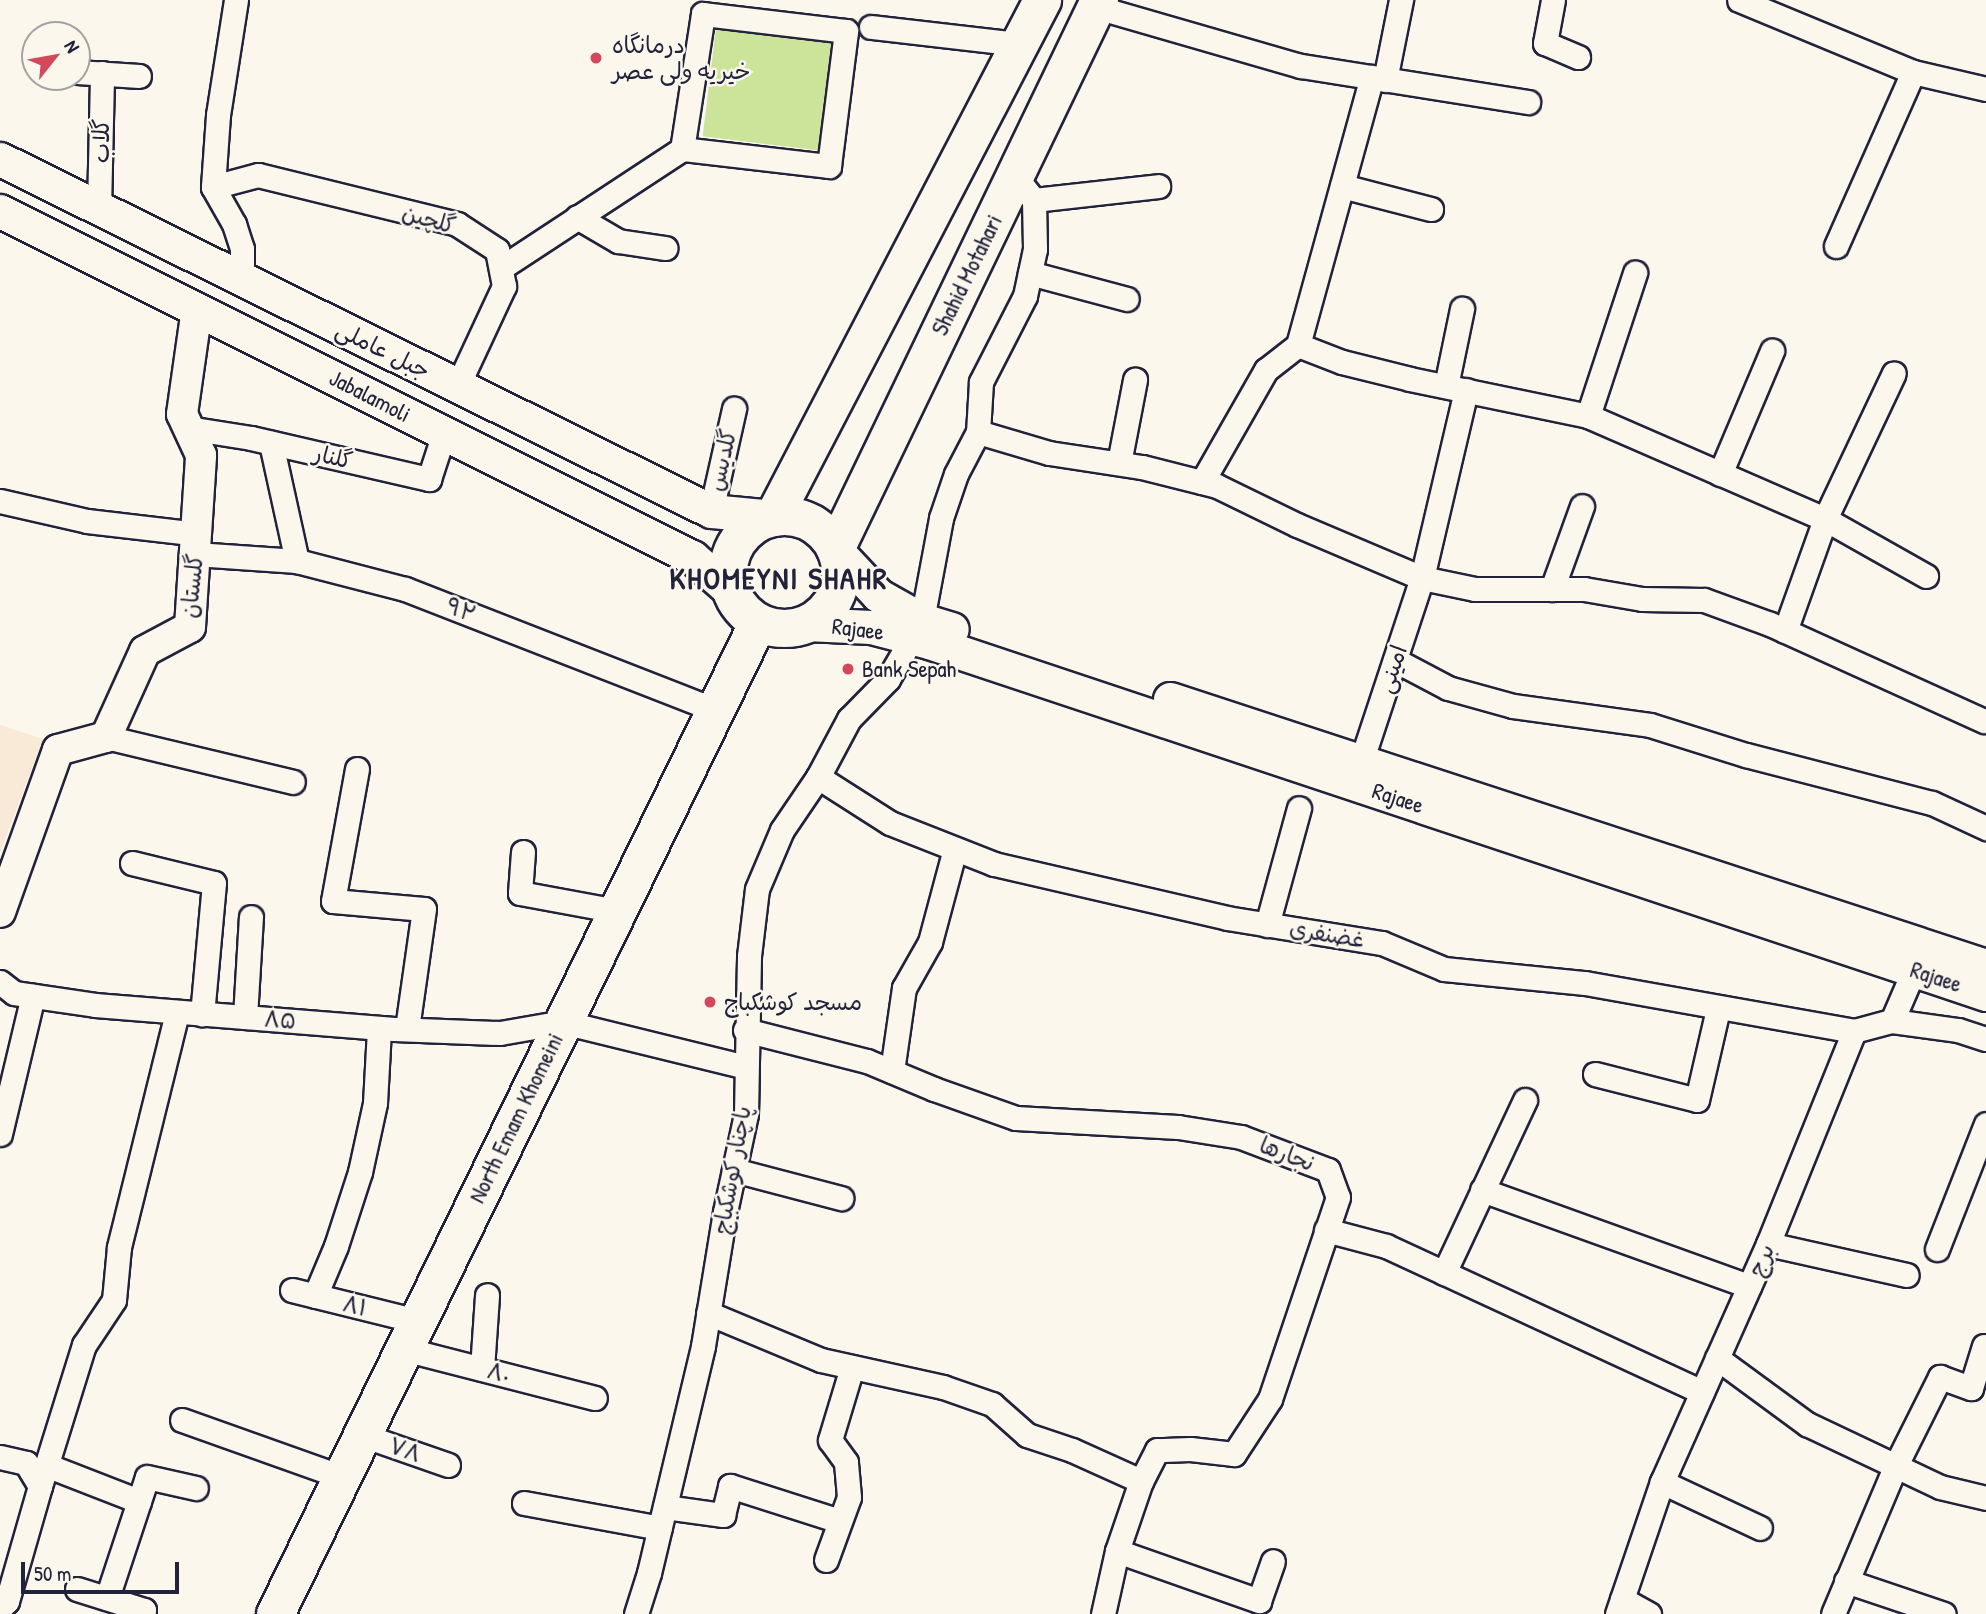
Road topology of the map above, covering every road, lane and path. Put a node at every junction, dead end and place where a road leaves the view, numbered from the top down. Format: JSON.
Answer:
{"nodes":[{"id":1,"x":236,"y":0,"type":"edge"},
{"id":2,"x":1042,"y":0,"type":"edge"},
{"id":3,"x":1401,"y":0,"type":"edge"},
{"id":4,"x":1553,"y":0,"type":"edge"},
{"id":5,"x":1739,"y":0,"type":"edge"},
{"id":6,"x":1098,"y":3,"type":"edge"},
{"id":7,"x":870,"y":27,"type":"dead end"},
{"id":8,"x":1019,"y":44,"type":"junction"},
{"id":9,"x":1577,"y":57,"type":"dead end"},
{"id":10,"x":1913,"y":72,"type":"junction"},
{"id":11,"x":91,"y":73,"type":"edge"},
{"id":12,"x":102,"y":74,"type":"junction"},
{"id":13,"x":139,"y":76,"type":"dead end"},
{"id":14,"x":1378,"y":79,"type":"junction"},
{"id":15,"x":1986,"y":89,"type":"edge"},
{"id":16,"x":1528,"y":102,"type":"dead end"},
{"id":17,"x":681,"y":149,"type":"junction"},
{"id":18,"x":0,"y":159,"type":"edge"},
{"id":19,"x":1158,"y":186,"type":"dead end"},
{"id":20,"x":1342,"y":186,"type":"junction"},
{"id":21,"x":213,"y":187,"type":"junction"},
{"id":22,"x":1024,"y":188,"type":"junction"},
{"id":23,"x":99,"y":209,"type":"junction"},
{"id":24,"x":1431,"y":209,"type":"dead end"},
{"id":25,"x":0,"y":211,"type":"edge"},
{"id":26,"x":578,"y":217,"type":"junction"},
{"id":27,"x":1836,"y":246,"type":"dead end"},
{"id":28,"x":664,"y":248,"type":"dead end"},
{"id":29,"x":501,"y":268,"type":"junction"},
{"id":30,"x":1030,"y":273,"type":"junction"},
{"id":31,"x":1635,"y":273,"type":"dead end"},
{"id":32,"x":242,"y":281,"type":"junction"},
{"id":33,"x":1127,"y":299,"type":"dead end"},
{"id":34,"x":197,"y":309,"type":"junction"},
{"id":35,"x":1462,"y":309,"type":"dead end"},
{"id":36,"x":1298,"y":345,"type":"junction"},
{"id":37,"x":1772,"y":351,"type":"dead end"},
{"id":38,"x":1894,"y":373,"type":"dead end"},
{"id":39,"x":1135,"y":380,"type":"dead end"},
{"id":40,"x":457,"y":387,"type":"junction"},
{"id":41,"x":1456,"y":388,"type":"junction"},
{"id":42,"x":734,"y":408,"type":"dead end"},
{"id":43,"x":1588,"y":416,"type":"junction"},
{"id":44,"x":188,"y":428,"type":"junction"},
{"id":45,"x":978,"y":432,"type":"junction"},
{"id":46,"x":444,"y":433,"type":"junction"},
{"id":47,"x":271,"y":443,"type":"junction"},
{"id":48,"x":1119,"y":463,"type":"junction"},
{"id":49,"x":1720,"y":474,"type":"junction"},
{"id":50,"x":1202,"y":482,"type":"junction"},
{"id":51,"x":0,"y":501,"type":"edge"},
{"id":52,"x":1582,"y":506,"type":"dead end"},
{"id":53,"x":705,"y":508,"type":"junction"},
{"id":54,"x":773,"y":517,"type":"junction"},
{"id":55,"x":1825,"y":519,"type":"junction"},
{"id":56,"x":196,"y":544,"type":"junction"},
{"id":57,"x":673,"y":548,"type":"junction"},
{"id":58,"x":835,"y":549,"type":"junction"},
{"id":59,"x":296,"y":561,"type":"junction"},
{"id":60,"x":1926,"y":576,"type":"dead end"},
{"id":61,"x":1422,"y":578,"type":"junction"},
{"id":62,"x":1552,"y":589,"type":"junction"},
{"id":63,"x":732,"y":592,"type":"junction"},
{"id":64,"x":758,"y":622,"type":"junction"},
{"id":65,"x":806,"y":624,"type":"junction"},
{"id":66,"x":917,"y":629,"type":"junction"},
{"id":67,"x":1786,"y":631,"type":"junction"},
{"id":68,"x":1395,"y":660,"type":"junction"},
{"id":69,"x":715,"y":710,"type":"junction"},
{"id":70,"x":1984,"y":721,"type":"dead end"},
{"id":71,"x":106,"y":737,"type":"junction"},
{"id":72,"x":1362,"y":759,"type":"junction"},
{"id":73,"x":357,"y":769,"type":"dead end"},
{"id":74,"x":817,"y":778,"type":"junction"},
{"id":75,"x":293,"y":782,"type":"dead end"},
{"id":76,"x":1299,"y":808,"type":"dead end"},
{"id":77,"x":1986,"y":828,"type":"edge"},
{"id":78,"x":955,"y":849,"type":"junction"},
{"id":79,"x":523,"y":852,"type":"dead end"},
{"id":80,"x":132,"y":863,"type":"dead end"},
{"id":81,"x":617,"y":911,"type":"junction"},
{"id":82,"x":0,"y":912,"type":"edge"},
{"id":83,"x":251,"y":918,"type":"dead end"},
{"id":84,"x":1267,"y":925,"type":"junction"},
{"id":85,"x":1986,"y":966,"type":"edge"},
{"id":86,"x":1914,"y":970,"type":"junction"},
{"id":87,"x":0,"y":982,"type":"edge"},
{"id":88,"x":1986,"y":994,"type":"edge"},
{"id":89,"x":33,"y":996,"type":"junction"},
{"id":90,"x":1718,"y":1009,"type":"junction"},
{"id":91,"x":177,"y":1012,"type":"junction"},
{"id":92,"x":202,"y":1014,"type":"junction"},
{"id":93,"x":245,"y":1017,"type":"junction"},
{"id":94,"x":1892,"y":1021,"type":"junction"},
{"id":95,"x":563,"y":1022,"type":"junction"},
{"id":96,"x":379,"y":1028,"type":"junction"},
{"id":97,"x":407,"y":1030,"type":"junction"},
{"id":98,"x":745,"y":1030,"type":"junction"},
{"id":99,"x":1854,"y":1031,"type":"junction"},
{"id":100,"x":1986,"y":1039,"type":"edge"},
{"id":101,"x":746,"y":1067,"type":"junction"},
{"id":102,"x":892,"y":1071,"type":"junction"},
{"id":103,"x":1595,"y":1074,"type":"dead end"},
{"id":104,"x":1525,"y":1100,"type":"dead end"},
{"id":105,"x":1986,"y":1124,"type":"edge"},
{"id":106,"x":0,"y":1134,"type":"edge"},
{"id":107,"x":734,"y":1170,"type":"junction"},
{"id":108,"x":1482,"y":1191,"type":"junction"},
{"id":109,"x":841,"y":1198,"type":"dead end"},
{"id":110,"x":1326,"y":1230,"type":"junction"},
{"id":111,"x":1768,"y":1244,"type":"junction"},
{"id":112,"x":1937,"y":1249,"type":"dead end"},
{"id":113,"x":1444,"y":1273,"type":"junction"},
{"id":114,"x":1907,"y":1275,"type":"dead end"},
{"id":115,"x":1749,"y":1286,"type":"junction"},
{"id":116,"x":292,"y":1290,"type":"dead end"},
{"id":117,"x":487,"y":1295,"type":"dead end"},
{"id":118,"x":314,"y":1296,"type":"junction"},
{"id":119,"x":708,"y":1313,"type":"junction"},
{"id":120,"x":411,"y":1335,"type":"junction"},
{"id":121,"x":1984,"y":1346,"type":"dead end"},
{"id":122,"x":1717,"y":1359,"type":"junction"},
{"id":123,"x":852,"y":1367,"type":"junction"},
{"id":124,"x":482,"y":1369,"type":"junction"},
{"id":125,"x":1702,"y":1392,"type":"junction"},
{"id":126,"x":595,"y":1398,"type":"dead end"},
{"id":127,"x":182,"y":1420,"type":"dead end"},
{"id":128,"x":362,"y":1435,"type":"junction"},
{"id":129,"x":0,"y":1457,"type":"edge"},
{"id":130,"x":448,"y":1465,"type":"dead end"},
{"id":131,"x":1895,"y":1467,"type":"junction"},
{"id":132,"x":43,"y":1476,"type":"junction"},
{"id":133,"x":342,"y":1477,"type":"junction"},
{"id":134,"x":1141,"y":1481,"type":"junction"},
{"id":135,"x":1662,"y":1482,"type":"junction"},
{"id":136,"x":196,"y":1488,"type":"dead end"},
{"id":137,"x":1986,"y":1498,"type":"edge"},
{"id":138,"x":139,"y":1501,"type":"junction"},
{"id":139,"x":524,"y":1503,"type":"dead end"},
{"id":140,"x":662,"y":1518,"type":"junction"},
{"id":141,"x":840,"y":1521,"type":"junction"},
{"id":142,"x":1760,"y":1528,"type":"dead end"},
{"id":143,"x":1117,"y":1551,"type":"junction"},
{"id":144,"x":826,"y":1560,"type":"dead end"},
{"id":145,"x":1273,"y":1561,"type":"dead end"},
{"id":146,"x":1846,"y":1581,"type":"junction"},
{"id":147,"x":78,"y":1589,"type":"dead end"},
{"id":148,"x":107,"y":1598,"type":"junction"},
{"id":149,"x":1620,"y":1606,"type":"edge"},
{"id":150,"x":0,"y":1608,"type":"edge"},
{"id":151,"x":143,"y":1614,"type":"edge"},
{"id":152,"x":275,"y":1614,"type":"edge"},
{"id":153,"x":636,"y":1614,"type":"edge"},
{"id":154,"x":1103,"y":1614,"type":"edge"},
{"id":155,"x":1648,"y":1614,"type":"edge"},
{"id":156,"x":1833,"y":1614,"type":"edge"},
{"id":157,"x":1944,"y":1614,"type":"edge"}],
"edges":[{"from":1,"to":21,"type":"street"},
{"from":2,"to":8,"type":"main road"},
{"from":3,"to":14,"type":"street"},
{"from":4,"to":9,"type":"street"},
{"from":5,"to":10,"type":"street"},
{"from":6,"to":14,"type":"street"},
{"from":6,"to":22,"type":"main road","name":"Shahid Motahari"},
{"from":7,"to":8,"type":"street"},
{"from":8,"to":54,"type":"main road"},
{"from":10,"to":15,"type":"street"},
{"from":10,"to":27,"type":"street"},
{"from":11,"to":12,"type":"street"},
{"from":12,"to":13,"type":"street"},
{"from":12,"to":23,"type":"street","name":"گلاب"},
{"from":14,"to":16,"type":"street"},
{"from":14,"to":20,"type":"street"},
{"from":17,"to":17,"type":"street"},
{"from":17,"to":26,"type":"street"},
{"from":18,"to":23,"type":"main road","name":"جبل عاملی"},
{"from":19,"to":22,"type":"street"},
{"from":20,"to":24,"type":"street"},
{"from":20,"to":36,"type":"street"},
{"from":21,"to":29,"type":"street","name":"گلچین"},
{"from":21,"to":32,"type":"street"},
{"from":22,"to":30,"type":"street"},
{"from":22,"to":58,"type":"main road","name":"Shahid Motahari"},
{"from":23,"to":32,"type":"main road","name":"جبل عاملی"},
{"from":25,"to":34,"type":"main road","name":"Jabalamoli"},
{"from":26,"to":28,"type":"street"},
{"from":26,"to":29,"type":"street"},
{"from":29,"to":40,"type":"street"},
{"from":30,"to":33,"type":"street"},
{"from":30,"to":45,"type":"street"},
{"from":31,"to":43,"type":"street"},
{"from":32,"to":40,"type":"main road","name":"جبل عاملی"},
{"from":34,"to":44,"type":"street","name":"گلستان"},
{"from":34,"to":46,"type":"main road","name":"Jabalamoli"},
{"from":35,"to":41,"type":"street","name":"امینی"},
{"from":36,"to":41,"type":"street"},
{"from":36,"to":50,"type":"street"},
{"from":37,"to":49,"type":"street"},
{"from":38,"to":55,"type":"street"},
{"from":39,"to":48,"type":"street"},
{"from":40,"to":53,"type":"main road","name":"جبل عاملی"},
{"from":41,"to":43,"type":"street"},
{"from":41,"to":61,"type":"street","name":"امینی"},
{"from":42,"to":53,"type":"street","name":"گلدیس"},
{"from":43,"to":49,"type":"street"},
{"from":44,"to":47,"type":"street","name":"گلنار"},
{"from":44,"to":56,"type":"street","name":"گلستان"},
{"from":45,"to":48,"type":"street"},
{"from":45,"to":66,"type":"street","name":"پاچنار کوشکباج"},
{"from":46,"to":47,"type":"street","name":"گلنار"},
{"from":46,"to":57,"type":"main road","name":"Jabalamoli"},
{"from":47,"to":59,"type":"street"},
{"from":48,"to":50,"type":"street"},
{"from":49,"to":55,"type":"street"},
{"from":50,"to":61,"type":"street"},
{"from":51,"to":56,"type":"street","name":"۹۲"},
{"from":52,"to":62,"type":"street"},
{"from":53,"to":54,"type":"main road","name":"جبل عاملی"},
{"from":53,"to":57,"type":"main road"},
{"from":54,"to":58,"type":"main road"},
{"from":54,"to":63,"type":"main road"},
{"from":55,"to":60,"type":"street"},
{"from":55,"to":67,"type":"street"},
{"from":56,"to":59,"type":"street","name":"۹۲"},
{"from":56,"to":71,"type":"street","name":"گلستان"},
{"from":57,"to":63,"type":"main road","name":"Jabalamoli"},
{"from":58,"to":65,"type":"main road"},
{"from":58,"to":66,"type":"main road","name":"Rajaee"},
{"from":59,"to":69,"type":"street","name":"۹۲"},
{"from":61,"to":62,"type":"street"},
{"from":61,"to":68,"type":"street","name":"امینی"},
{"from":62,"to":67,"type":"street"},
{"from":63,"to":64,"type":"main road"},
{"from":64,"to":65,"type":"main road"},
{"from":64,"to":69,"type":"main road","name":"North Emam Khomeini"},
{"from":65,"to":66,"type":"main road","name":"Rajaee"},
{"from":66,"to":72,"type":"main road","name":"Rajaee"},
{"from":66,"to":74,"type":"street","name":"پاچنار کوشکباج"},
{"from":66,"to":86,"type":"main road","name":"Rajaee"},
{"from":67,"to":70,"type":"street"},
{"from":68,"to":72,"type":"street","name":"امینی"},
{"from":68,"to":77,"type":"street"},
{"from":69,"to":81,"type":"main road","name":"North Emam Khomeini"},
{"from":71,"to":75,"type":"street"},
{"from":71,"to":82,"type":"street"},
{"from":72,"to":85,"type":"main road","name":"Rajaee"},
{"from":73,"to":97,"type":"street"},
{"from":74,"to":78,"type":"street","name":"غضنفری"},
{"from":74,"to":98,"type":"street","name":"پاچنار کوشکباج"},
{"from":76,"to":84,"type":"street"},
{"from":78,"to":84,"type":"street","name":"غضنفری"},
{"from":78,"to":102,"type":"street"},
{"from":79,"to":81,"type":"street"},
{"from":80,"to":92,"type":"street"},
{"from":81,"to":95,"type":"main road","name":"North Emam Khomeini"},
{"from":83,"to":93,"type":"street"},
{"from":84,"to":90,"type":"street","name":"غضنفری"},
{"from":86,"to":88,"type":"main road","name":"Rajaee"},
{"from":86,"to":94,"type":"street"},
{"from":87,"to":89,"type":"street","name":"۸۵"},
{"from":89,"to":91,"type":"street","name":"۸۵"},
{"from":89,"to":106,"type":"street"},
{"from":90,"to":99,"type":"street","name":"غضنفری"},
{"from":90,"to":103,"type":"street"},
{"from":91,"to":92,"type":"street","name":"۸۵"},
{"from":91,"to":132,"type":"street"},
{"from":92,"to":93,"type":"street","name":"۸۵"},
{"from":93,"to":96,"type":"street","name":"۸۵"},
{"from":94,"to":99,"type":"street"},
{"from":94,"to":100,"type":"street"},
{"from":95,"to":97,"type":"street","name":"۸۵"},
{"from":95,"to":101,"type":"street"},
{"from":95,"to":120,"type":"main road","name":"North Emam Khomeini"},
{"from":96,"to":97,"type":"street","name":"۸۵"},
{"from":96,"to":118,"type":"street"},
{"from":98,"to":101,"type":"street","name":"پاچنار کوشکباج"},
{"from":98,"to":102,"type":"street","name":"نجارها"},
{"from":99,"to":111,"type":"street","name":"برج"},
{"from":101,"to":107,"type":"street","name":"پاچنار کوشکباج"},
{"from":102,"to":110,"type":"street","name":"نجارها"},
{"from":104,"to":108,"type":"street"},
{"from":105,"to":112,"type":"street"},
{"from":107,"to":109,"type":"street"},
{"from":107,"to":119,"type":"street","name":"پاچنار کوشکباج"},
{"from":108,"to":113,"type":"street"},
{"from":108,"to":115,"type":"street"},
{"from":110,"to":113,"type":"street"},
{"from":110,"to":134,"type":"street","name":"نجارها"},
{"from":111,"to":114,"type":"street"},
{"from":111,"to":115,"type":"street","name":"برج"},
{"from":113,"to":125,"type":"street"},
{"from":115,"to":122,"type":"street","name":"برج"},
{"from":116,"to":118,"type":"street","name":"۸۱"},
{"from":117,"to":124,"type":"street"},
{"from":118,"to":120,"type":"street","name":"۸۱"},
{"from":119,"to":123,"type":"street"},
{"from":119,"to":140,"type":"street","name":"پاچنار کوشکباج"},
{"from":120,"to":124,"type":"street","name":"۸۰"},
{"from":120,"to":128,"type":"main road","name":"North Emam Khomeini"},
{"from":121,"to":131,"type":"street"},
{"from":122,"to":125,"type":"street","name":"برج"},
{"from":122,"to":131,"type":"street"},
{"from":123,"to":134,"type":"street"},
{"from":123,"to":141,"type":"street"},
{"from":124,"to":126,"type":"street","name":"۸۰"},
{"from":125,"to":135,"type":"street","name":"برج"},
{"from":127,"to":133,"type":"street"},
{"from":128,"to":130,"type":"street","name":"۷۸"},
{"from":128,"to":133,"type":"main road","name":"North Emam Khomeini"},
{"from":129,"to":132,"type":"street"},
{"from":131,"to":137,"type":"street"},
{"from":131,"to":146,"type":"street"},
{"from":132,"to":138,"type":"street"},
{"from":132,"to":150,"type":"street"},
{"from":133,"to":152,"type":"main road","name":"North Emam Khomeini"},
{"from":134,"to":143,"type":"street","name":"نجارها"},
{"from":135,"to":142,"type":"street"},
{"from":135,"to":149,"type":"street","name":"برج"},
{"from":136,"to":138,"type":"street"},
{"from":138,"to":148,"type":"street"},
{"from":139,"to":140,"type":"street"},
{"from":140,"to":141,"type":"street"},
{"from":140,"to":153,"type":"street","name":"پاچنار کوشکباج"},
{"from":141,"to":144,"type":"street"},
{"from":143,"to":145,"type":"street"},
{"from":143,"to":154,"type":"street","name":"نجارها"},
{"from":146,"to":156,"type":"street"},
{"from":146,"to":157,"type":"street"},
{"from":147,"to":148,"type":"street"},
{"from":148,"to":151,"type":"street"},
{"from":149,"to":155,"type":"street"}]}
